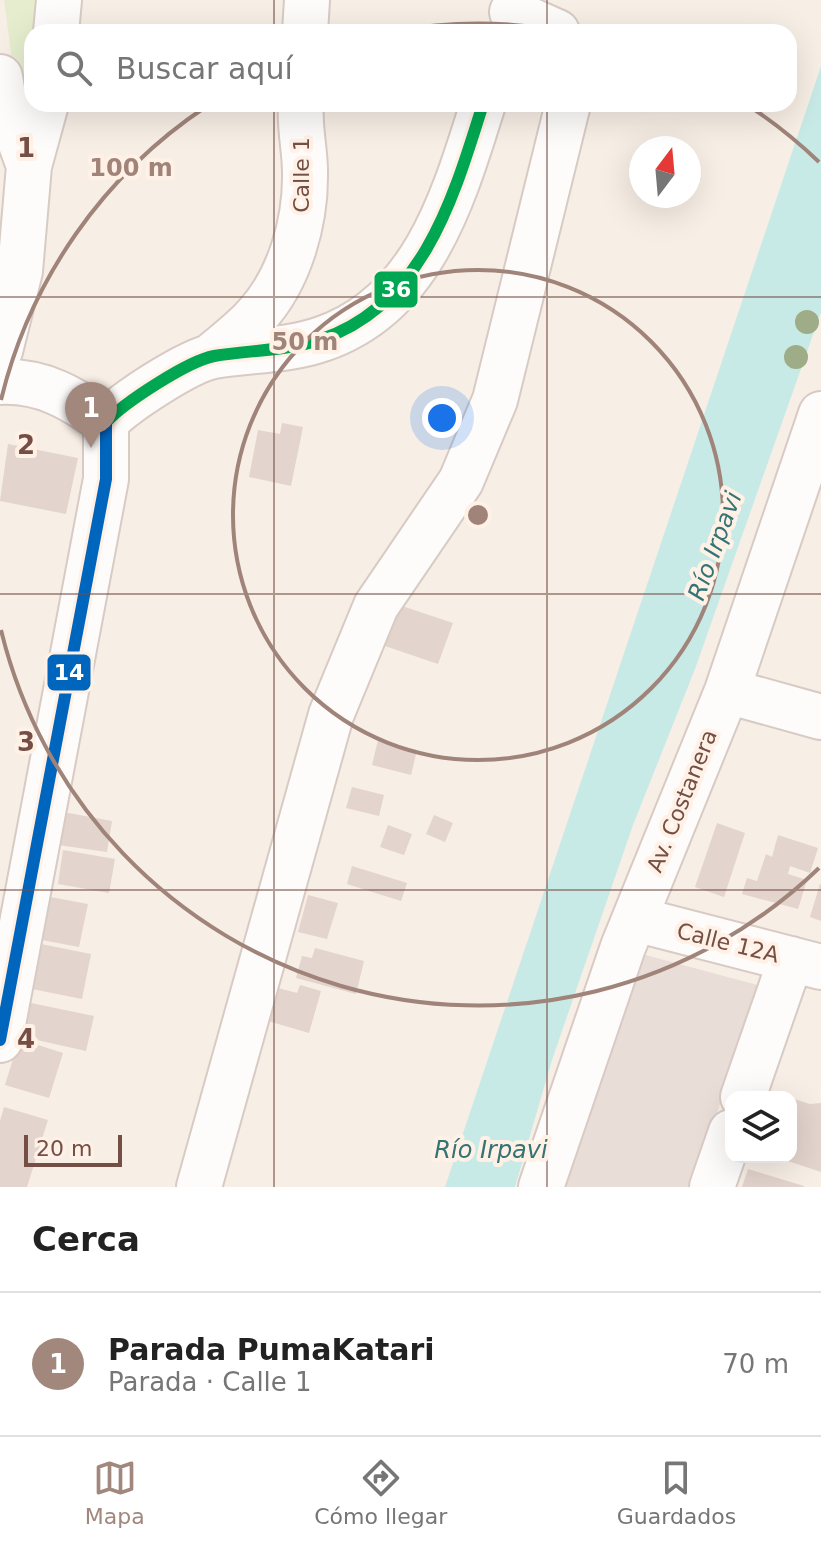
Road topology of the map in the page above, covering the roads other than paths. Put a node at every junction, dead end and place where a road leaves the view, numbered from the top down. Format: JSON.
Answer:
{"nodes":[{"id":1,"x":59,"y":0,"type":"edge"},
{"id":2,"x":307,"y":0,"type":"edge"},
{"id":3,"x":512,"y":15,"type":"edge"},
{"id":4,"x":57,"y":24,"type":"edge"},
{"id":5,"x":306,"y":24,"type":"edge"},
{"id":6,"x":536,"y":24,"type":"edge"},
{"id":7,"x":1,"y":89,"type":"edge"},
{"id":8,"x":44,"y":112,"type":"edge"},
{"id":9,"x":301,"y":112,"type":"edge"},
{"id":10,"x":481,"y":112,"type":"edge"},
{"id":11,"x":566,"y":112,"type":"edge"},
{"id":12,"x":29,"y":166,"type":"junction"},
{"id":13,"x":0,"y":351,"type":"edge"},
{"id":14,"x":210,"y":357,"type":"junction"},
{"id":15,"x":0,"y":382,"type":"edge"},
{"id":16,"x":821,"y":414,"type":"edge"},
{"id":17,"x":106,"y":422,"type":"junction"},
{"id":18,"x":810,"y":480,"type":"edge"},
{"id":19,"x":727,"y":691,"type":"junction"},
{"id":20,"x":821,"y":717,"type":"edge"},
{"id":21,"x":635,"y":919,"type":"junction"},
{"id":22,"x":806,"y":963,"type":"edge"},
{"id":23,"x":0,"y":1040,"type":"edge"},
{"id":24,"x":746,"y":1091,"type":"edge"},
{"id":25,"x":725,"y":1149,"type":"edge"},
{"id":26,"x":199,"y":1187,"type":"edge"},
{"id":27,"x":541,"y":1187,"type":"edge"},
{"id":28,"x":712,"y":1187,"type":"edge"}],
"edges":[{"from":1,"to":4,"type":"street"},
{"from":2,"to":5,"type":"street"},
{"from":3,"to":6,"type":"street"},
{"from":7,"to":12,"type":"street"},
{"from":8,"to":12,"type":"street"},
{"from":9,"to":14,"type":"street","name":"Calle 1"},
{"from":10,"to":14,"type":"street"},
{"from":11,"to":26,"type":"street"},
{"from":12,"to":13,"type":"street"},
{"from":14,"to":17,"type":"street"},
{"from":15,"to":17,"type":"street"},
{"from":16,"to":18,"type":"street","name":"Av. Costanera"},
{"from":17,"to":23,"type":"street"},
{"from":18,"to":19,"type":"street","name":"Av. Costanera"},
{"from":19,"to":20,"type":"street"},
{"from":19,"to":21,"type":"street","name":"Av. Costanera"},
{"from":21,"to":22,"type":"street","name":"Calle 12A"},
{"from":21,"to":27,"type":"street","name":"Av. Costanera"},
{"from":22,"to":24,"type":"street"},
{"from":25,"to":28,"type":"street"}]}
